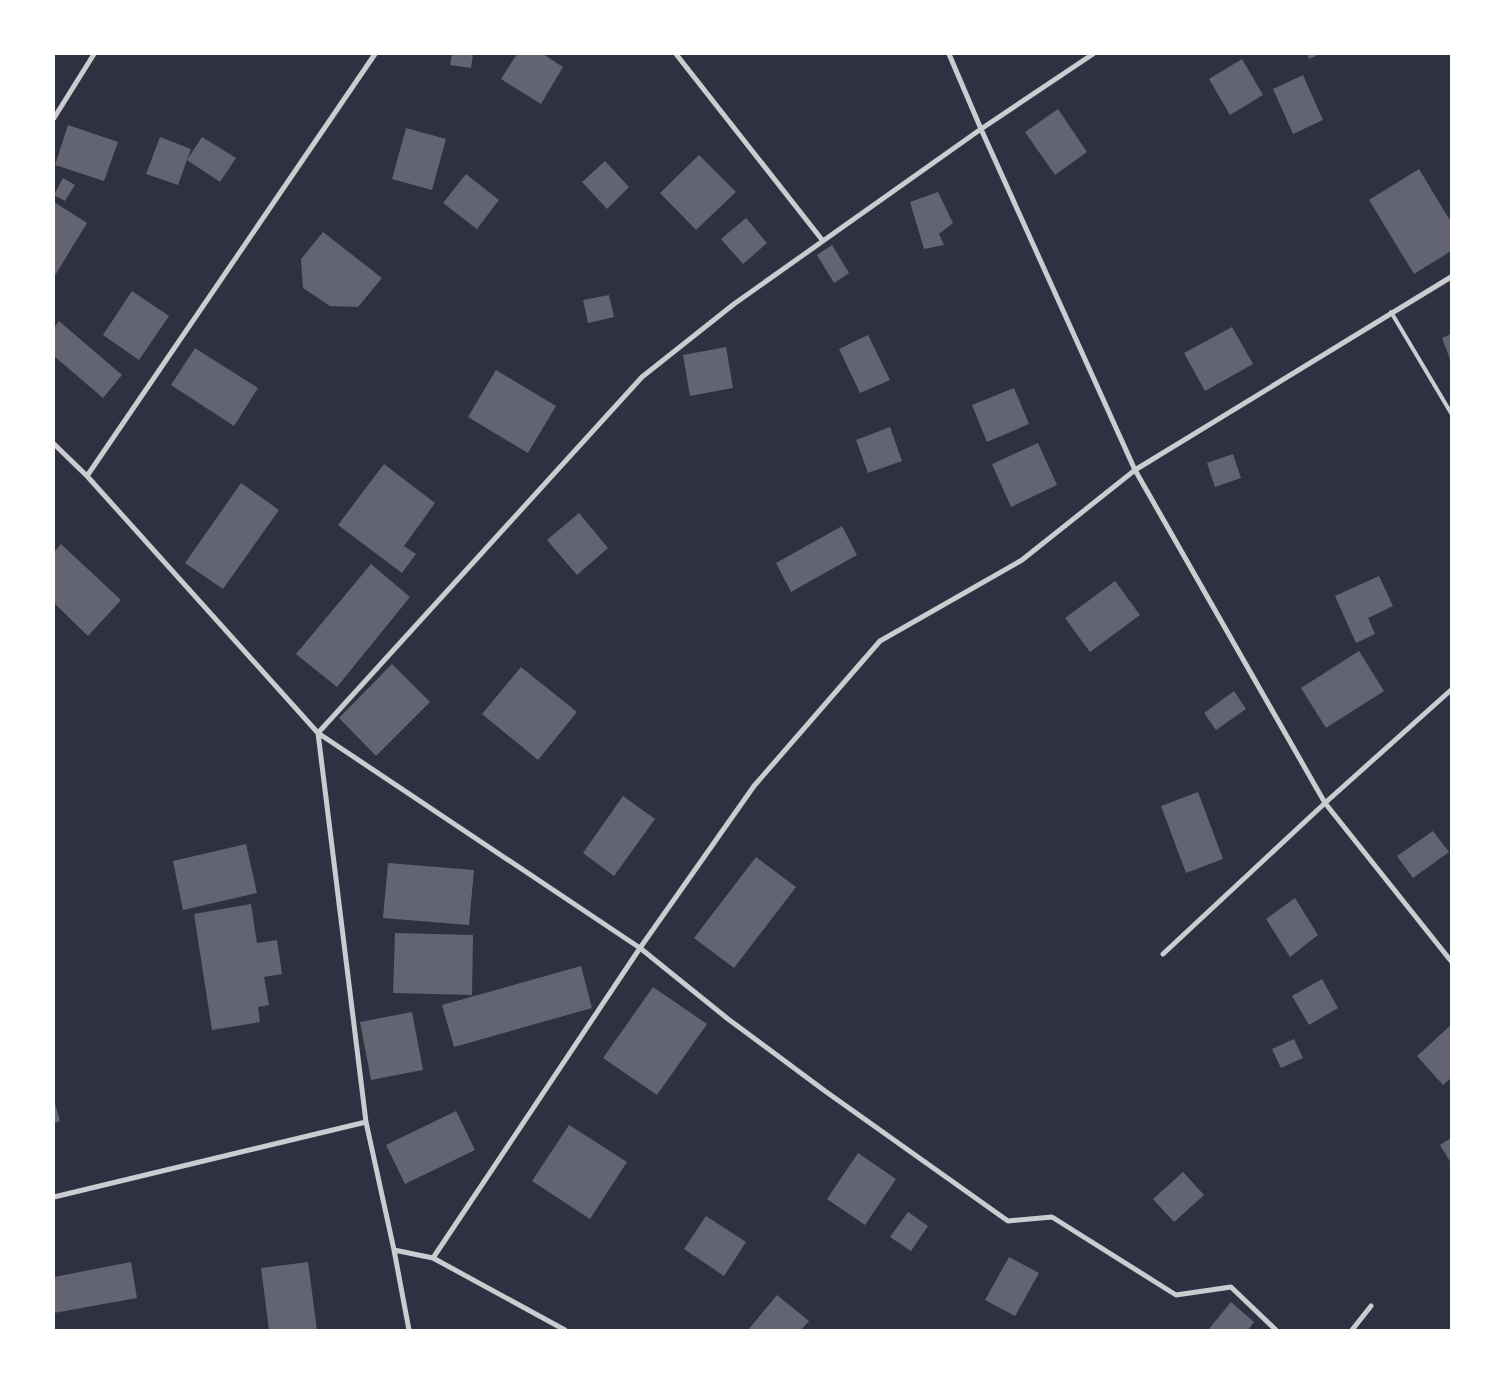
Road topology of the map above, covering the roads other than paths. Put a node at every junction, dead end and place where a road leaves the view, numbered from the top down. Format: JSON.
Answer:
{"nodes":[{"id":1,"x":94,"y":54,"type":"edge"},
{"id":2,"x":375,"y":54,"type":"edge"},
{"id":3,"x":676,"y":54,"type":"edge"},
{"id":4,"x":949,"y":54,"type":"edge"},
{"id":5,"x":1094,"y":54,"type":"edge"},
{"id":6,"x":54,"y":118,"type":"edge"},
{"id":7,"x":981,"y":129,"type":"junction"},
{"id":8,"x":824,"y":241,"type":"junction"},
{"id":9,"x":1451,"y":277,"type":"edge"},
{"id":10,"x":1391,"y":312,"type":"junction"},
{"id":11,"x":1451,"y":413,"type":"edge"},
{"id":12,"x":54,"y":444,"type":"edge"},
{"id":13,"x":1135,"y":470,"type":"junction"},
{"id":14,"x":87,"y":476,"type":"junction"},
{"id":15,"x":1451,"y":690,"type":"edge"},
{"id":16,"x":318,"y":733,"type":"junction"},
{"id":17,"x":1324,"y":803,"type":"junction"},
{"id":18,"x":640,"y":948,"type":"junction"},
{"id":19,"x":1163,"y":954,"type":"dead end"},
{"id":20,"x":1451,"y":961,"type":"edge"},
{"id":21,"x":366,"y":1122,"type":"junction"},
{"id":22,"x":54,"y":1197,"type":"edge"},
{"id":23,"x":394,"y":1250,"type":"junction"},
{"id":24,"x":434,"y":1258,"type":"junction"},
{"id":25,"x":1371,"y":1306,"type":"dead end"},
{"id":26,"x":410,"y":1330,"type":"edge"},
{"id":27,"x":565,"y":1330,"type":"edge"},
{"id":28,"x":1276,"y":1330,"type":"edge"},
{"id":29,"x":1352,"y":1330,"type":"edge"}],
"edges":[{"from":1,"to":6,"type":"street"},
{"from":2,"to":14,"type":"street"},
{"from":3,"to":8,"type":"street"},
{"from":4,"to":7,"type":"street"},
{"from":5,"to":7,"type":"street"},
{"from":7,"to":8,"type":"street"},
{"from":7,"to":13,"type":"street"},
{"from":8,"to":16,"type":"street"},
{"from":9,"to":10,"type":"street"},
{"from":10,"to":11,"type":"lane"},
{"from":10,"to":13,"type":"street"},
{"from":12,"to":14,"type":"street"},
{"from":13,"to":17,"type":"street"},
{"from":13,"to":18,"type":"street"},
{"from":14,"to":16,"type":"street"},
{"from":15,"to":17,"type":"street"},
{"from":16,"to":18,"type":"street"},
{"from":16,"to":21,"type":"street"},
{"from":17,"to":19,"type":"street"},
{"from":17,"to":20,"type":"street"},
{"from":18,"to":24,"type":"street"},
{"from":18,"to":28,"type":"street"},
{"from":21,"to":22,"type":"street"},
{"from":21,"to":23,"type":"street"},
{"from":23,"to":24,"type":"street"},
{"from":23,"to":26,"type":"street"},
{"from":24,"to":27,"type":"street"},
{"from":25,"to":29,"type":"street"}]}
